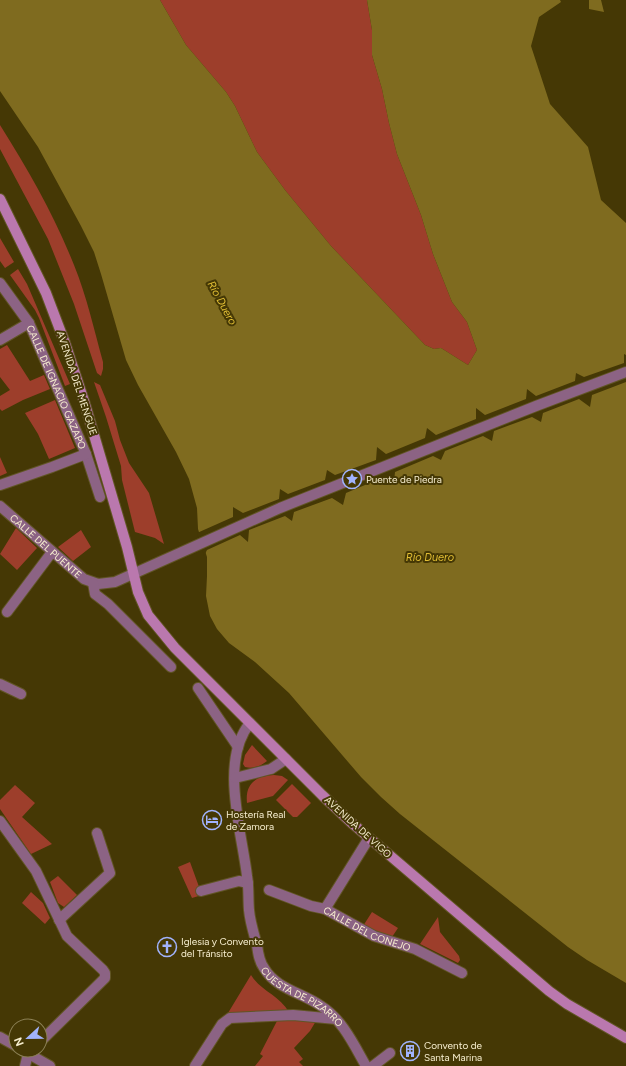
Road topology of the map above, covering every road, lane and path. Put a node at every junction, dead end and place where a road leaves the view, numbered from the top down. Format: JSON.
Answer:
{"nodes":[{"id":1,"x":0,"y":199,"type":"edge"},
{"id":2,"x":0,"y":283,"type":"edge"},
{"id":3,"x":29,"y":323,"type":"junction"},
{"id":4,"x":0,"y":340,"type":"edge"},
{"id":5,"x":626,"y":372,"type":"edge"},
{"id":6,"x":86,"y":454,"type":"junction"},
{"id":7,"x":0,"y":485,"type":"edge"},
{"id":8,"x":100,"y":497,"type":"dead end"},
{"id":9,"x":0,"y":506,"type":"edge"},
{"id":10,"x":52,"y":552,"type":"junction"},
{"id":11,"x":133,"y":574,"type":"junction"},
{"id":12,"x":93,"y":583,"type":"junction"},
{"id":13,"x":8,"y":612,"type":"dead end"},
{"id":14,"x":171,"y":667,"type":"dead end"},
{"id":15,"x":0,"y":684,"type":"edge"},
{"id":16,"x":198,"y":688,"type":"dead end"},
{"id":17,"x":21,"y":694,"type":"dead end"},
{"id":18,"x":250,"y":723,"type":"junction"},
{"id":19,"x":238,"y":747,"type":"junction"},
{"id":20,"x":286,"y":759,"type":"junction"},
{"id":21,"x":235,"y":778,"type":"junction"},
{"id":22,"x":0,"y":821,"type":"edge"},
{"id":23,"x":97,"y":833,"type":"dead end"},
{"id":24,"x":369,"y":838,"type":"junction"},
{"id":25,"x":253,"y":885,"type":"junction"},
{"id":26,"x":269,"y":890,"type":"dead end"},
{"id":27,"x":201,"y":891,"type":"dead end"},
{"id":28,"x":325,"y":909,"type":"junction"},
{"id":29,"x":59,"y":920,"type":"junction"},
{"id":30,"x":462,"y":973,"type":"dead end"},
{"id":31,"x":336,"y":1019,"type":"junction"},
{"id":32,"x":48,"y":1034,"type":"edge"},
{"id":33,"x":626,"y":1038,"type":"edge"},
{"id":34,"x":390,"y":1053,"type":"dead end"},
{"id":35,"x":38,"y":1058,"type":"edge"},
{"id":36,"x":50,"y":1066,"type":"edge"},
{"id":37,"x":195,"y":1066,"type":"edge"},
{"id":38,"x":366,"y":1066,"type":"edge"},
{"id":39,"x":374,"y":1066,"type":"edge"}],
"edges":[{"from":1,"to":11,"type":"street","name":"AVENIDA DEL MENGUE"},
{"from":2,"to":3,"type":"street","name":"CALLE DE IGNACIO GAZAPO"},
{"from":3,"to":4,"type":"street"},
{"from":3,"to":6,"type":"street","name":"CALLE DE IGNACIO GAZAPO"},
{"from":5,"to":11,"type":"street"},
{"from":6,"to":7,"type":"street"},
{"from":6,"to":8,"type":"street","name":"CALLE DE IGNACIO GAZAPO"},
{"from":9,"to":10,"type":"street","name":"CALLE DEL PUENTE"},
{"from":10,"to":12,"type":"street","name":"CALLE DEL PUENTE"},
{"from":10,"to":13,"type":"street"},
{"from":11,"to":12,"type":"street","name":"CALLE DEL PUENTE"},
{"from":11,"to":18,"type":"street","name":"AVENIDA DE VIGO"},
{"from":12,"to":14,"type":"street","name":"CALLE DEL PUENTE"},
{"from":15,"to":17,"type":"street"},
{"from":16,"to":19,"type":"street"},
{"from":18,"to":19,"type":"street","name":"CUESTA DE PIZARRO"},
{"from":18,"to":20,"type":"street","name":"AVENIDA DE VIGO"},
{"from":19,"to":21,"type":"street","name":"CUESTA DE PIZARRO"},
{"from":20,"to":21,"type":"street"},
{"from":20,"to":24,"type":"street","name":"AVENIDA DE VIGO"},
{"from":21,"to":25,"type":"street","name":"CUESTA DE PIZARRO"},
{"from":22,"to":29,"type":"street"},
{"from":23,"to":29,"type":"street"},
{"from":24,"to":28,"type":"street"},
{"from":24,"to":33,"type":"street","name":"AVENIDA DE VIGO"},
{"from":25,"to":27,"type":"street"},
{"from":25,"to":31,"type":"street","name":"CUESTA DE PIZARRO"},
{"from":26,"to":28,"type":"street","name":"CALLE DEL CONEJO"},
{"from":28,"to":30,"type":"street","name":"CALLE DEL CONEJO"},
{"from":29,"to":32,"type":"street"},
{"from":31,"to":37,"type":"street"},
{"from":31,"to":38,"type":"street","name":"CUESTA DE PIZARRO"},
{"from":34,"to":39,"type":"street"},
{"from":35,"to":36,"type":"street"}]}
